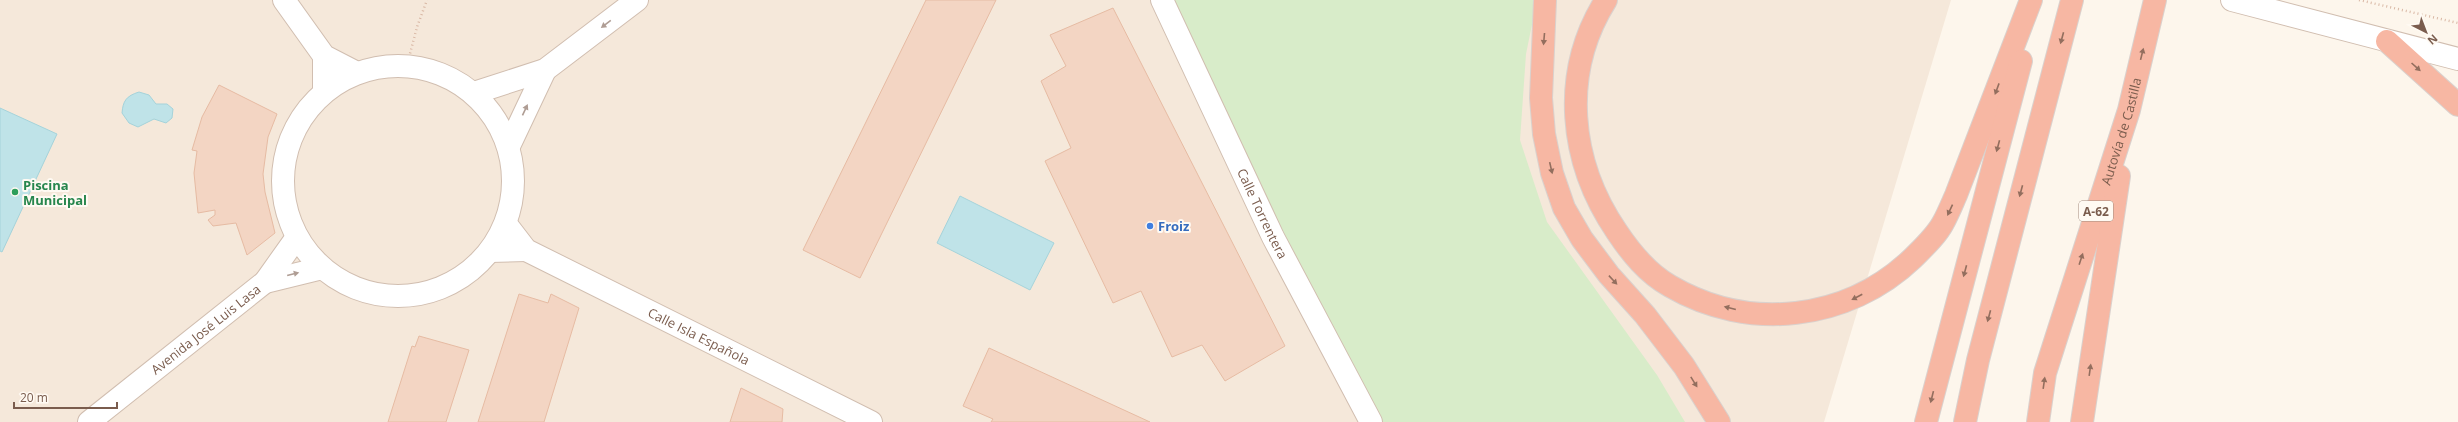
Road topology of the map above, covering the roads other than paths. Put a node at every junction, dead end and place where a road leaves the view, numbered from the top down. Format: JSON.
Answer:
{"nodes":[{"id":1,"x":284,"y":0,"type":"edge"},
{"id":2,"x":637,"y":0,"type":"edge"},
{"id":3,"x":1162,"y":0,"type":"edge"},
{"id":4,"x":1545,"y":0,"type":"edge"},
{"id":5,"x":1606,"y":0,"type":"edge"},
{"id":6,"x":2031,"y":0,"type":"edge"},
{"id":7,"x":2037,"y":0,"type":"edge"},
{"id":8,"x":2072,"y":0,"type":"edge"},
{"id":9,"x":2155,"y":0,"type":"edge"},
{"id":10,"x":2232,"y":0,"type":"edge"},
{"id":11,"x":2387,"y":41,"type":"junction"},
{"id":12,"x":324,"y":56,"type":"junction"},
{"id":13,"x":2458,"y":58,"type":"edge"},
{"id":14,"x":544,"y":70,"type":"junction"},
{"id":15,"x":358,"y":73,"type":"junction"},
{"id":16,"x":324,"y":92,"type":"junction"},
{"id":17,"x":474,"y":93,"type":"junction"},
{"id":18,"x":2458,"y":105,"type":"edge"},
{"id":19,"x":2129,"y":110,"type":"junction"},
{"id":20,"x":509,"y":146,"type":"junction"},
{"id":21,"x":506,"y":224,"type":"junction"},
{"id":22,"x":297,"y":237,"type":"junction"},
{"id":23,"x":526,"y":250,"type":"junction"},
{"id":24,"x":490,"y":251,"type":"junction"},
{"id":25,"x":322,"y":268,"type":"junction"},
{"id":26,"x":265,"y":282,"type":"junction"},
{"id":27,"x":89,"y":422,"type":"edge"},
{"id":28,"x":871,"y":422,"type":"edge"},
{"id":29,"x":1371,"y":422,"type":"edge"},
{"id":30,"x":1719,"y":422,"type":"edge"},
{"id":31,"x":1926,"y":422,"type":"edge"},
{"id":32,"x":1965,"y":422,"type":"edge"},
{"id":33,"x":2038,"y":422,"type":"edge"},
{"id":34,"x":2082,"y":422,"type":"edge"}],
"edges":[{"from":1,"to":12,"type":"street"},
{"from":2,"to":14,"type":"street","one_way":true},
{"from":3,"to":29,"type":"street","name":"Calle Torrentera"},
{"from":4,"to":30,"type":"highway","one_way":true},
{"from":6,"to":5,"type":"highway","one_way":true},
{"from":7,"to":31,"type":"highway","one_way":true},
{"from":8,"to":32,"type":"highway","one_way":true},
{"from":19,"to":9,"type":"highway","name":"Autovía de Castilla","number":"A-62","one_way":true},
{"from":10,"to":11,"type":"street"},
{"from":11,"to":13,"type":"street"},
{"from":11,"to":18,"type":"highway","one_way":true},
{"from":12,"to":15,"type":"street"},
{"from":12,"to":16,"type":"street"},
{"from":14,"to":17,"type":"street"},
{"from":20,"to":14,"type":"street","one_way":true},
{"from":15,"to":16,"type":"street"},
{"from":15,"to":17,"type":"street"},
{"from":16,"to":22,"type":"street"},
{"from":17,"to":20,"type":"street"},
{"from":33,"to":19,"type":"highway","name":"Autovía de Castilla","number":"A-62","one_way":true},
{"from":34,"to":19,"type":"highway","one_way":true},
{"from":20,"to":21,"type":"street"},
{"from":21,"to":23,"type":"street","name":"Calle Isla Española"},
{"from":21,"to":24,"type":"street"},
{"from":22,"to":25,"type":"street"},
{"from":22,"to":26,"type":"street","name":"Avenida José Luis Lasa"},
{"from":23,"to":24,"type":"street","name":"Calle Isla Española"},
{"from":23,"to":28,"type":"street","name":"Calle Isla Española"},
{"from":24,"to":25,"type":"street"},
{"from":26,"to":25,"type":"street","name":"Avenida José Luis Lasa","one_way":true},
{"from":26,"to":27,"type":"street","name":"Avenida José Luis Lasa"}]}
